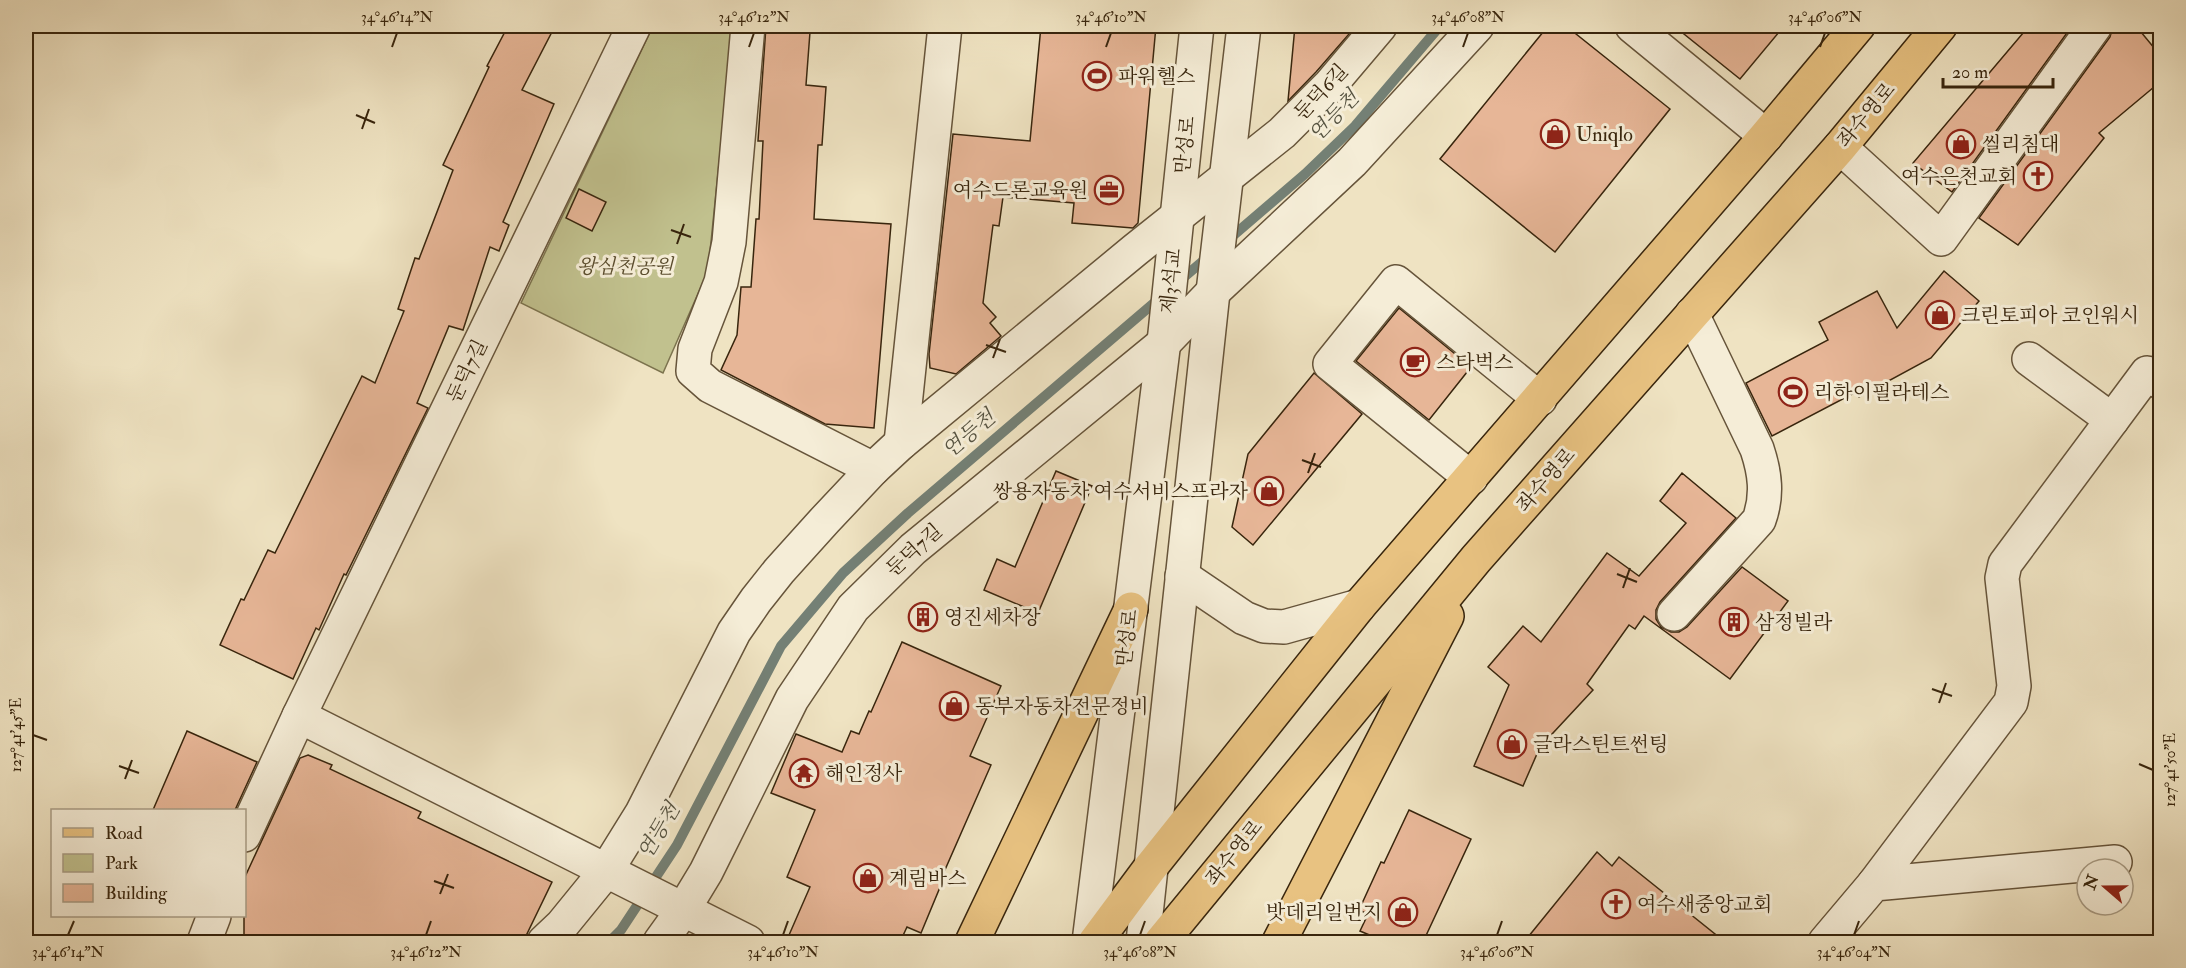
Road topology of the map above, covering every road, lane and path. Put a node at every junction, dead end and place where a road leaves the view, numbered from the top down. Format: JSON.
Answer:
{"nodes":[{"id":1,"x":634,"y":26,"type":"edge"},
{"id":2,"x":748,"y":26,"type":"edge"},
{"id":3,"x":945,"y":26,"type":"edge"},
{"id":4,"x":1197,"y":26,"type":"edge"},
{"id":5,"x":1244,"y":26,"type":"edge"},
{"id":6,"x":1380,"y":26,"type":"edge"},
{"id":7,"x":1478,"y":26,"type":"edge"},
{"id":8,"x":1632,"y":26,"type":"edge"},
{"id":9,"x":1858,"y":26,"type":"edge"},
{"id":10,"x":1940,"y":26,"type":"edge"},
{"id":11,"x":2095,"y":26,"type":"edge"},
{"id":12,"x":1766,"y":136,"type":"junction"},
{"id":13,"x":1840,"y":147,"type":"junction"},
{"id":14,"x":1228,"y":176,"type":"junction"},
{"id":15,"x":1177,"y":222,"type":"junction"},
{"id":16,"x":1214,"y":280,"type":"junction"},
{"id":17,"x":1692,"y":314,"type":"junction"},
{"id":18,"x":1164,"y":338,"type":"junction"},
{"id":19,"x":2029,"y":359,"type":"dead end"},
{"id":20,"x":2160,"y":382,"type":"edge"},
{"id":21,"x":1540,"y":399,"type":"junction"},
{"id":22,"x":2112,"y":420,"type":"junction"},
{"id":23,"x":901,"y":443,"type":"junction"},
{"id":24,"x":873,"y":469,"type":"junction"},
{"id":25,"x":1471,"y":478,"type":"junction"},
{"id":26,"x":1476,"y":559,"type":"junction"},
{"id":27,"x":1182,"y":576,"type":"junction"},
{"id":28,"x":1359,"y":606,"type":"junction"},
{"id":29,"x":1131,"y":609,"type":"junction"},
{"id":30,"x":1674,"y":614,"type":"dead end"},
{"id":31,"x":299,"y":716,"type":"junction"},
{"id":32,"x":246,"y":831,"type":"edge"},
{"id":33,"x":2075,"y":866,"type":"edge"},
{"id":34,"x":1150,"y":868,"type":"junction"},
{"id":35,"x":606,"y":871,"type":"junction"},
{"id":36,"x":1874,"y":884,"type":"junction"},
{"id":37,"x":683,"y":910,"type":"junction"},
{"id":38,"x":213,"y":917,"type":"edge"},
{"id":39,"x":204,"y":942,"type":"edge"},
{"id":40,"x":544,"y":942,"type":"edge"},
{"id":41,"x":660,"y":942,"type":"edge"},
{"id":42,"x":748,"y":942,"type":"edge"},
{"id":43,"x":972,"y":942,"type":"edge"},
{"id":44,"x":1089,"y":942,"type":"edge"},
{"id":45,"x":1095,"y":942,"type":"edge"},
{"id":46,"x":1143,"y":942,"type":"edge"},
{"id":47,"x":1161,"y":942,"type":"edge"},
{"id":48,"x":1279,"y":942,"type":"edge"},
{"id":49,"x":1825,"y":942,"type":"edge"}],
"edges":[{"from":1,"to":31,"type":"street","name":"둔덕7길"},
{"from":2,"to":24,"type":"street"},
{"from":3,"to":23,"type":"street"},
{"from":4,"to":15,"type":"street","name":"만성로"},
{"from":5,"to":14,"type":"street"},
{"from":6,"to":14,"type":"street","name":"둔덕6길"},
{"from":7,"to":16,"type":"street","name":"둔덕7길"},
{"from":8,"to":12,"type":"street"},
{"from":9,"to":12,"type":"main road"},
{"from":10,"to":13,"type":"main road","name":"좌수영로"},
{"from":11,"to":13,"type":"street"},
{"from":12,"to":21,"type":"main road"},
{"from":13,"to":17,"type":"main road","name":"좌수영로"},
{"from":14,"to":15,"type":"street"},
{"from":14,"to":16,"type":"street"},
{"from":15,"to":18,"type":"street","name":"제3석교"},
{"from":15,"to":23,"type":"street"},
{"from":16,"to":18,"type":"street","name":"둔덕7길"},
{"from":16,"to":27,"type":"street"},
{"from":17,"to":26,"type":"main road","name":"좌수영로"},
{"from":17,"to":30,"type":"street"},
{"from":18,"to":29,"type":"street","name":"만성로"},
{"from":18,"to":37,"type":"street","name":"둔덕7길"},
{"from":19,"to":22,"type":"street"},
{"from":20,"to":22,"type":"street"},
{"from":21,"to":25,"type":"main road"},
{"from":21,"to":25,"type":"street"},
{"from":22,"to":36,"type":"street"},
{"from":23,"to":24,"type":"street"},
{"from":24,"to":35,"type":"street"},
{"from":25,"to":28,"type":"main road"},
{"from":26,"to":47,"type":"main road","name":"좌수영로"},
{"from":26,"to":48,"type":"main road"},
{"from":27,"to":28,"type":"street"},
{"from":27,"to":34,"type":"street"},
{"from":28,"to":34,"type":"main road"},
{"from":29,"to":43,"type":"main road"},
{"from":29,"to":44,"type":"street","name":"만성로"},
{"from":31,"to":32,"type":"street","name":"둔덕7길"},
{"from":31,"to":35,"type":"street"},
{"from":33,"to":36,"type":"street"},
{"from":34,"to":45,"type":"main road"},
{"from":34,"to":46,"type":"street"},
{"from":35,"to":37,"type":"street"},
{"from":35,"to":40,"type":"street"},
{"from":36,"to":49,"type":"street"},
{"from":37,"to":41,"type":"street","name":"둔덕7길"},
{"from":37,"to":42,"type":"street"},
{"from":38,"to":39,"type":"street"}]}
